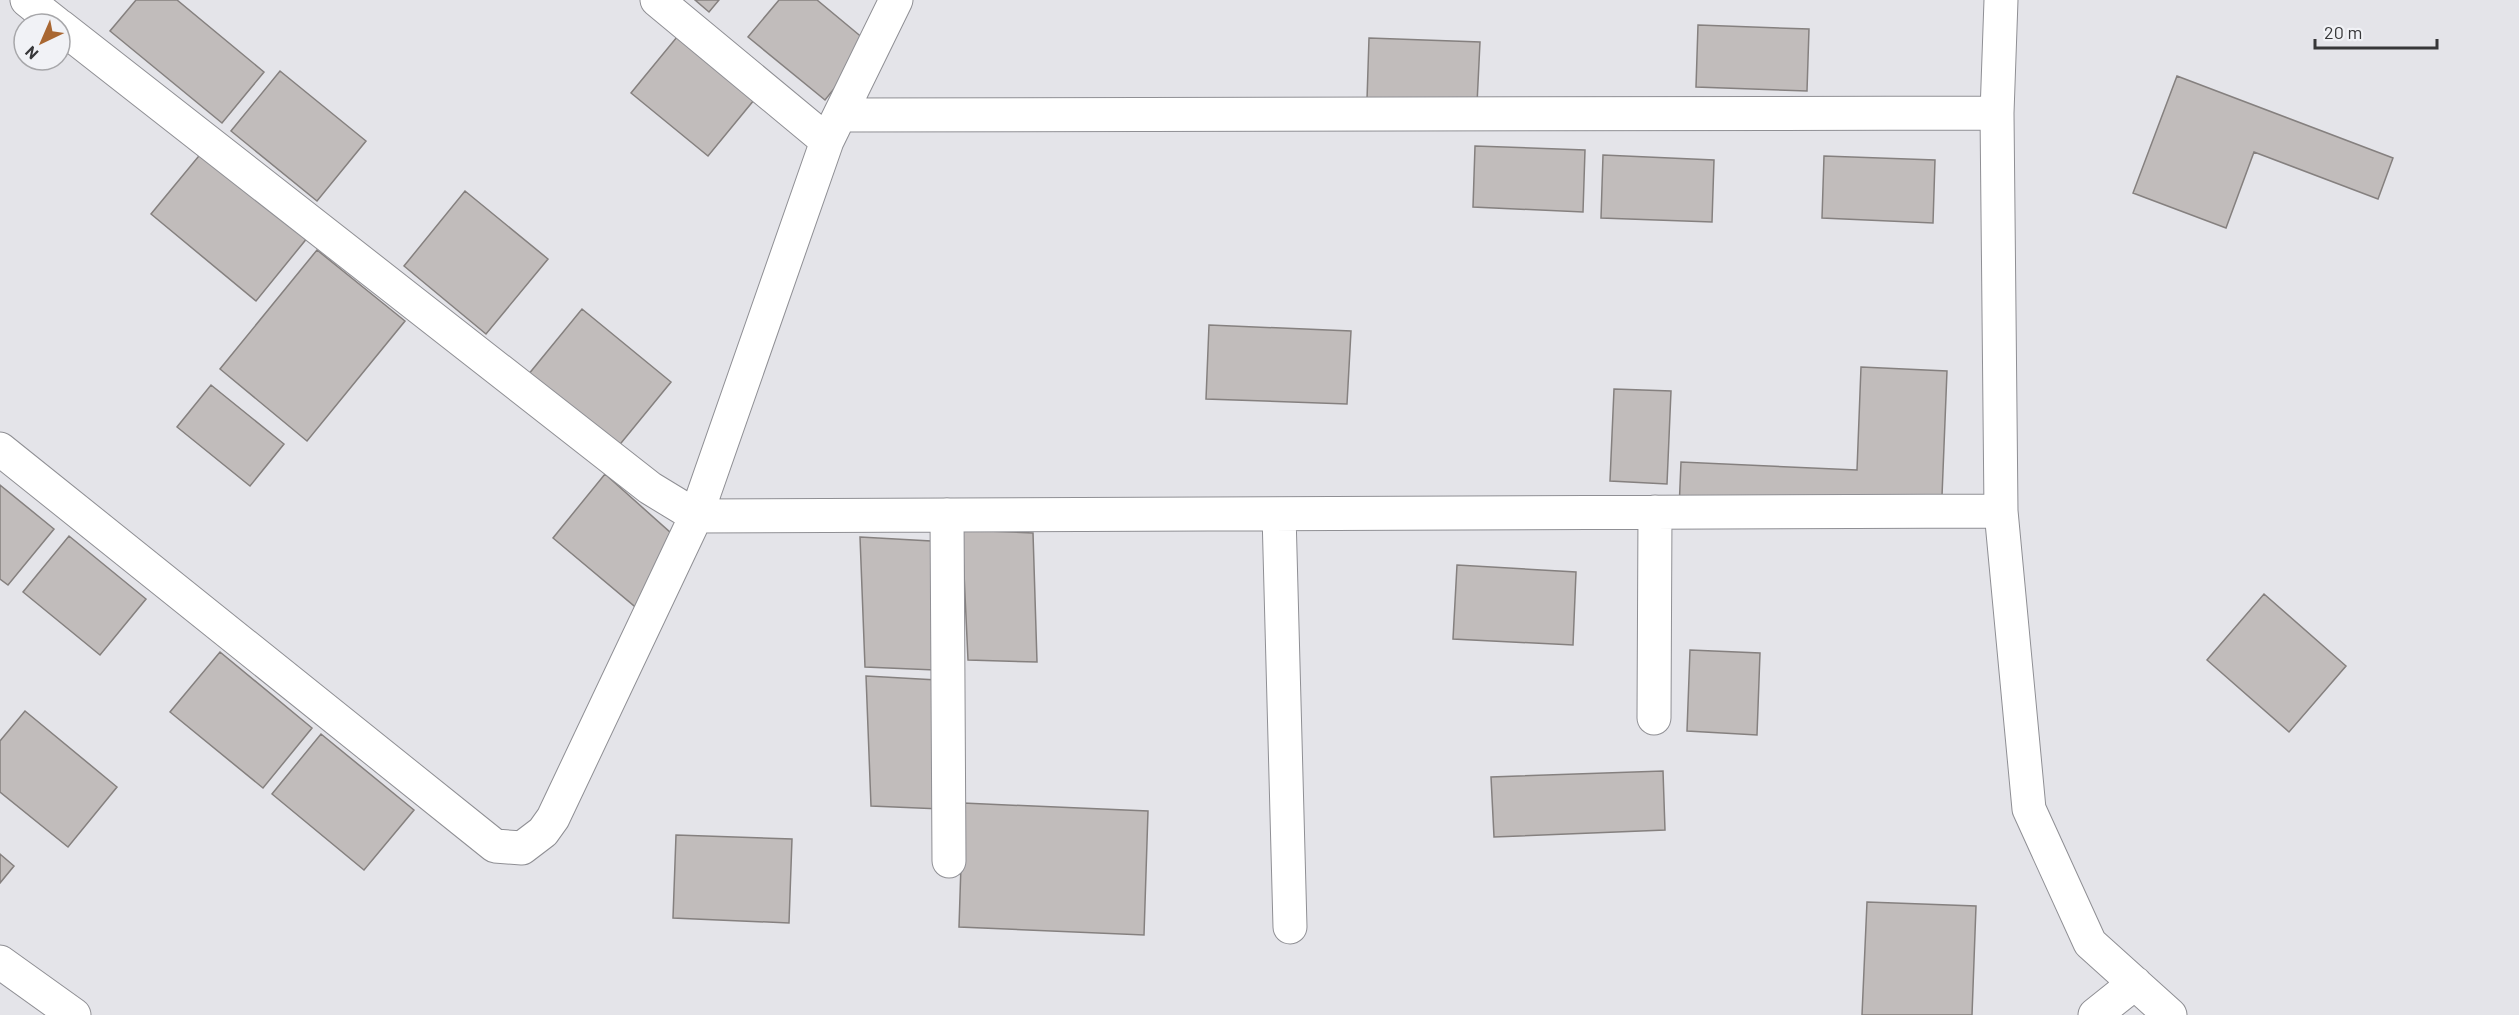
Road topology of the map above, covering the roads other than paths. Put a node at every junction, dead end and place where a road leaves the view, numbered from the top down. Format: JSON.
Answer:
{"nodes":[{"id":1,"x":27,"y":0,"type":"edge"},
{"id":2,"x":657,"y":0,"type":"edge"},
{"id":3,"x":896,"y":0,"type":"edge"},
{"id":4,"x":2001,"y":0,"type":"edge"},
{"id":5,"x":42,"y":12,"type":"edge"},
{"id":6,"x":72,"y":35,"type":"edge"},
{"id":7,"x":1997,"y":113,"type":"junction"},
{"id":8,"x":834,"y":128,"type":"junction"},
{"id":9,"x":0,"y":449,"type":"edge"},
{"id":10,"x":2001,"y":511,"type":"junction"},
{"id":11,"x":1655,"y":513,"type":"junction"},
{"id":12,"x":1279,"y":514,"type":"junction"},
{"id":13,"x":947,"y":515,"type":"junction"},
{"id":14,"x":696,"y":516,"type":"junction"},
{"id":15,"x":1654,"y":718,"type":"dead end"},
{"id":16,"x":950,"y":861,"type":"dead end"},
{"id":17,"x":1290,"y":927,"type":"dead end"},
{"id":18,"x":0,"y":962,"type":"edge"},
{"id":19,"x":2135,"y":983,"type":"junction"},
{"id":20,"x":74,"y":1015,"type":"edge"},
{"id":21,"x":2095,"y":1015,"type":"edge"},
{"id":22,"x":2170,"y":1015,"type":"edge"}],
"edges":[{"from":1,"to":5,"type":"street"},
{"from":2,"to":8,"type":"street"},
{"from":3,"to":8,"type":"street"},
{"from":4,"to":7,"type":"street"},
{"from":6,"to":14,"type":"street"},
{"from":7,"to":8,"type":"street"},
{"from":7,"to":10,"type":"street"},
{"from":8,"to":14,"type":"street"},
{"from":9,"to":14,"type":"street"},
{"from":10,"to":11,"type":"street"},
{"from":10,"to":19,"type":"street"},
{"from":11,"to":12,"type":"street"},
{"from":11,"to":15,"type":"street"},
{"from":12,"to":13,"type":"street"},
{"from":12,"to":17,"type":"street"},
{"from":13,"to":14,"type":"street"},
{"from":13,"to":16,"type":"street"},
{"from":18,"to":20,"type":"street"},
{"from":19,"to":21,"type":"street"},
{"from":19,"to":22,"type":"street"}]}
